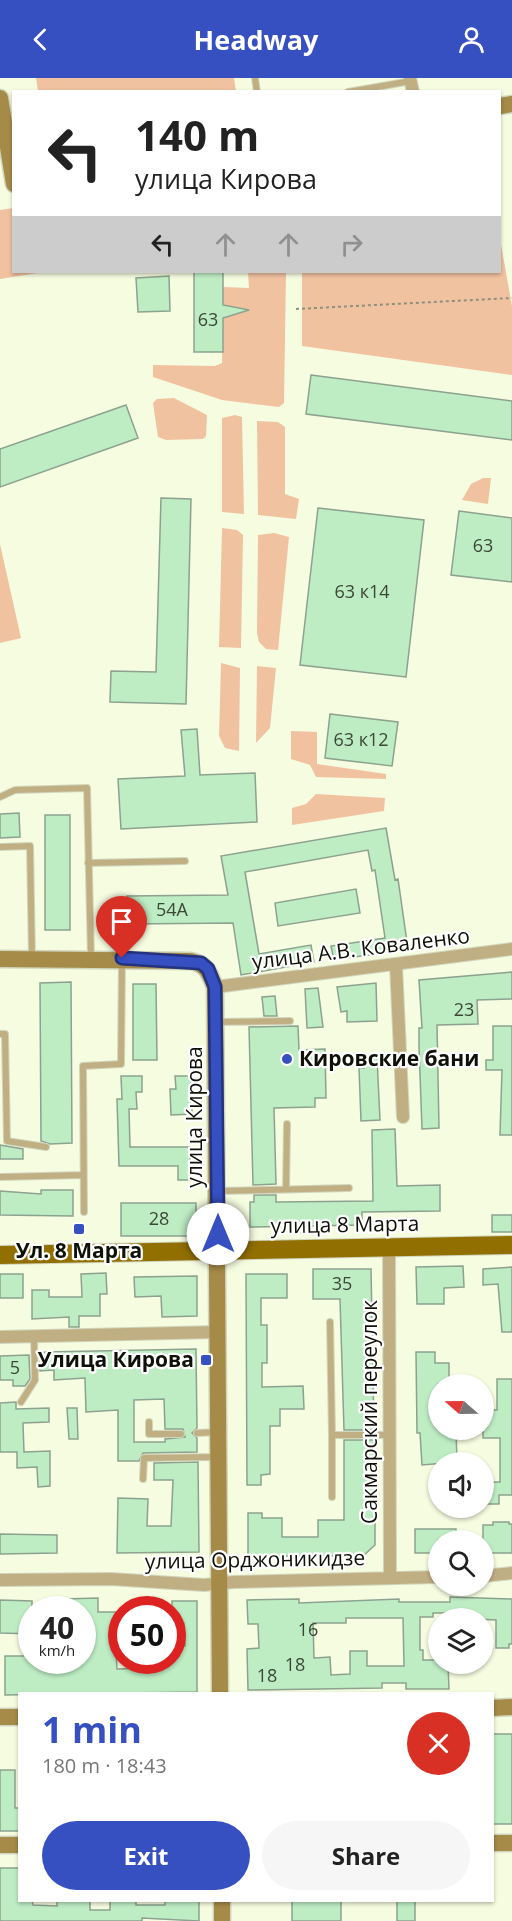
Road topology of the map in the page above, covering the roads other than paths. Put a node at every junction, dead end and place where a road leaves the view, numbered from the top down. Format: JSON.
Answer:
{"nodes":[{"id":1,"x":411,"y":84,"type":"edge"},
{"id":2,"x":364,"y":90,"type":"edge"},
{"id":3,"x":0,"y":101,"type":"edge"},
{"id":4,"x":12,"y":174,"type":"edge"},
{"id":5,"x":0,"y":797,"type":"edge"},
{"id":6,"x":0,"y":847,"type":"edge"},
{"id":7,"x":185,"y":861,"type":"dead end"},
{"id":8,"x":88,"y":864,"type":"junction"},
{"id":9,"x":512,"y":949,"type":"edge"},
{"id":10,"x":0,"y":958,"type":"edge"},
{"id":11,"x":32,"y":958,"type":"junction"},
{"id":12,"x":91,"y":958,"type":"junction"},
{"id":13,"x":122,"y":958,"type":"junction"},
{"id":14,"x":396,"y":965,"type":"junction"},
{"id":15,"x":215,"y":987,"type":"junction"},
{"id":16,"x":290,"y":1021,"type":"dead end"},
{"id":17,"x":217,"y":1022,"type":"junction"},
{"id":18,"x":0,"y":1034,"type":"edge"},
{"id":19,"x":4,"y":1090,"type":"edge"},
{"id":20,"x":403,"y":1117,"type":"dead end"},
{"id":21,"x":287,"y":1124,"type":"dead end"},
{"id":22,"x":46,"y":1147,"type":"dead end"},
{"id":23,"x":83,"y":1175,"type":"junction"},
{"id":24,"x":0,"y":1177,"type":"edge"},
{"id":25,"x":349,"y":1188,"type":"dead end"},
{"id":26,"x":286,"y":1190,"type":"junction"},
{"id":27,"x":218,"y":1191,"type":"junction"},
{"id":28,"x":84,"y":1212,"type":"dead end"},
{"id":29,"x":512,"y":1245,"type":"edge"},
{"id":30,"x":389,"y":1246,"type":"junction"},
{"id":31,"x":217,"y":1250,"type":"junction"},
{"id":32,"x":0,"y":1255,"type":"edge"},
{"id":33,"x":330,"y":1322,"type":"dead end"},
{"id":34,"x":218,"y":1332,"type":"junction"},
{"id":35,"x":34,"y":1336,"type":"junction"},
{"id":36,"x":0,"y":1337,"type":"edge"},
{"id":37,"x":21,"y":1402,"type":"dead end"},
{"id":38,"x":149,"y":1422,"type":"dead end"},
{"id":39,"x":219,"y":1432,"type":"junction"},
{"id":40,"x":197,"y":1433,"type":"dead end"},
{"id":41,"x":181,"y":1434,"type":"dead end"},
{"id":42,"x":332,"y":1435,"type":"junction"},
{"id":43,"x":390,"y":1435,"type":"junction"},
{"id":44,"x":219,"y":1457,"type":"junction"},
{"id":45,"x":143,"y":1479,"type":"dead end"},
{"id":46,"x":332,"y":1497,"type":"dead end"},
{"id":47,"x":512,"y":1574,"type":"edge"},
{"id":48,"x":494,"y":1575,"type":"edge"},
{"id":49,"x":390,"y":1577,"type":"junction"},
{"id":50,"x":428,"y":1577,"type":"edge"},
{"id":51,"x":0,"y":1580,"type":"edge"},
{"id":52,"x":220,"y":1583,"type":"junction"},
{"id":53,"x":220,"y":1692,"type":"edge"},
{"id":54,"x":512,"y":1707,"type":"edge"},
{"id":55,"x":494,"y":1708,"type":"edge"},
{"id":56,"x":0,"y":1717,"type":"edge"},
{"id":57,"x":18,"y":1717,"type":"edge"},
{"id":58,"x":494,"y":1843,"type":"edge"},
{"id":59,"x":512,"y":1843,"type":"edge"},
{"id":60,"x":0,"y":1845,"type":"edge"},
{"id":61,"x":18,"y":1845,"type":"edge"},
{"id":62,"x":222,"y":1902,"type":"edge"},
{"id":63,"x":222,"y":1921,"type":"edge"}],
"edges":[{"from":1,"to":2,"type":"lane"},
{"from":3,"to":4,"type":"main road"},
{"from":5,"to":8,"type":"lane"},
{"from":6,"to":11,"type":"lane"},
{"from":7,"to":8,"type":"lane"},
{"from":8,"to":12,"type":"lane"},
{"from":9,"to":14,"type":"street","name":"улица А.В. Коваленко"},
{"from":10,"to":11,"type":"main road","name":"улица Кирова"},
{"from":11,"to":12,"type":"main road","name":"улица Кирова"},
{"from":12,"to":13,"type":"main road","name":"улица Кирова"},
{"from":13,"to":15,"type":"main road","name":"улица Кирова"},
{"from":13,"to":23,"type":"lane"},
{"from":14,"to":15,"type":"street","name":"улица А.В. Коваленко"},
{"from":14,"to":20,"type":"street"},
{"from":15,"to":17,"type":"main road","name":"улица Кирова"},
{"from":16,"to":17,"type":"lane"},
{"from":17,"to":27,"type":"main road","name":"улица Кирова"},
{"from":18,"to":19,"type":"lane"},
{"from":19,"to":22,"type":"lane"},
{"from":21,"to":26,"type":"lane"},
{"from":23,"to":24,"type":"lane"},
{"from":23,"to":28,"type":"lane"},
{"from":25,"to":26,"type":"lane"},
{"from":26,"to":27,"type":"lane"},
{"from":27,"to":31,"type":"main road","name":"улица Кирова"},
{"from":29,"to":30,"type":"main road","name":"улица 8 Марта"},
{"from":30,"to":31,"type":"main road","name":"улица 8 Марта"},
{"from":30,"to":43,"type":"street","name":"Сакмарский переулок"},
{"from":31,"to":32,"type":"main road","name":"улица 8 Марта"},
{"from":31,"to":34,"type":"main road","name":"улица Кирова"},
{"from":33,"to":42,"type":"lane"},
{"from":34,"to":35,"type":"street"},
{"from":34,"to":39,"type":"main road","name":"улица Кирова"},
{"from":35,"to":36,"type":"street"},
{"from":35,"to":37,"type":"lane"},
{"from":38,"to":41,"type":"lane"},
{"from":39,"to":40,"type":"lane"},
{"from":39,"to":44,"type":"main road","name":"улица Кирова"},
{"from":42,"to":43,"type":"lane"},
{"from":42,"to":46,"type":"lane"},
{"from":43,"to":49,"type":"street","name":"Сакмарский переулок"},
{"from":44,"to":45,"type":"lane"},
{"from":44,"to":52,"type":"main road","name":"улица Кирова"},
{"from":47,"to":48,"type":"street"},
{"from":49,"to":50,"type":"street","name":"улица Орджоникидзе"},
{"from":49,"to":52,"type":"street","name":"улица Орджоникидзе"},
{"from":51,"to":52,"type":"street","name":"улица Орджоникидзе"},
{"from":52,"to":53,"type":"main road","name":"улица Кирова"},
{"from":54,"to":55,"type":"main road"},
{"from":56,"to":57,"type":"main road"},
{"from":58,"to":59,"type":"main road"},
{"from":60,"to":61,"type":"main road"},
{"from":62,"to":63,"type":"main road"}]}
